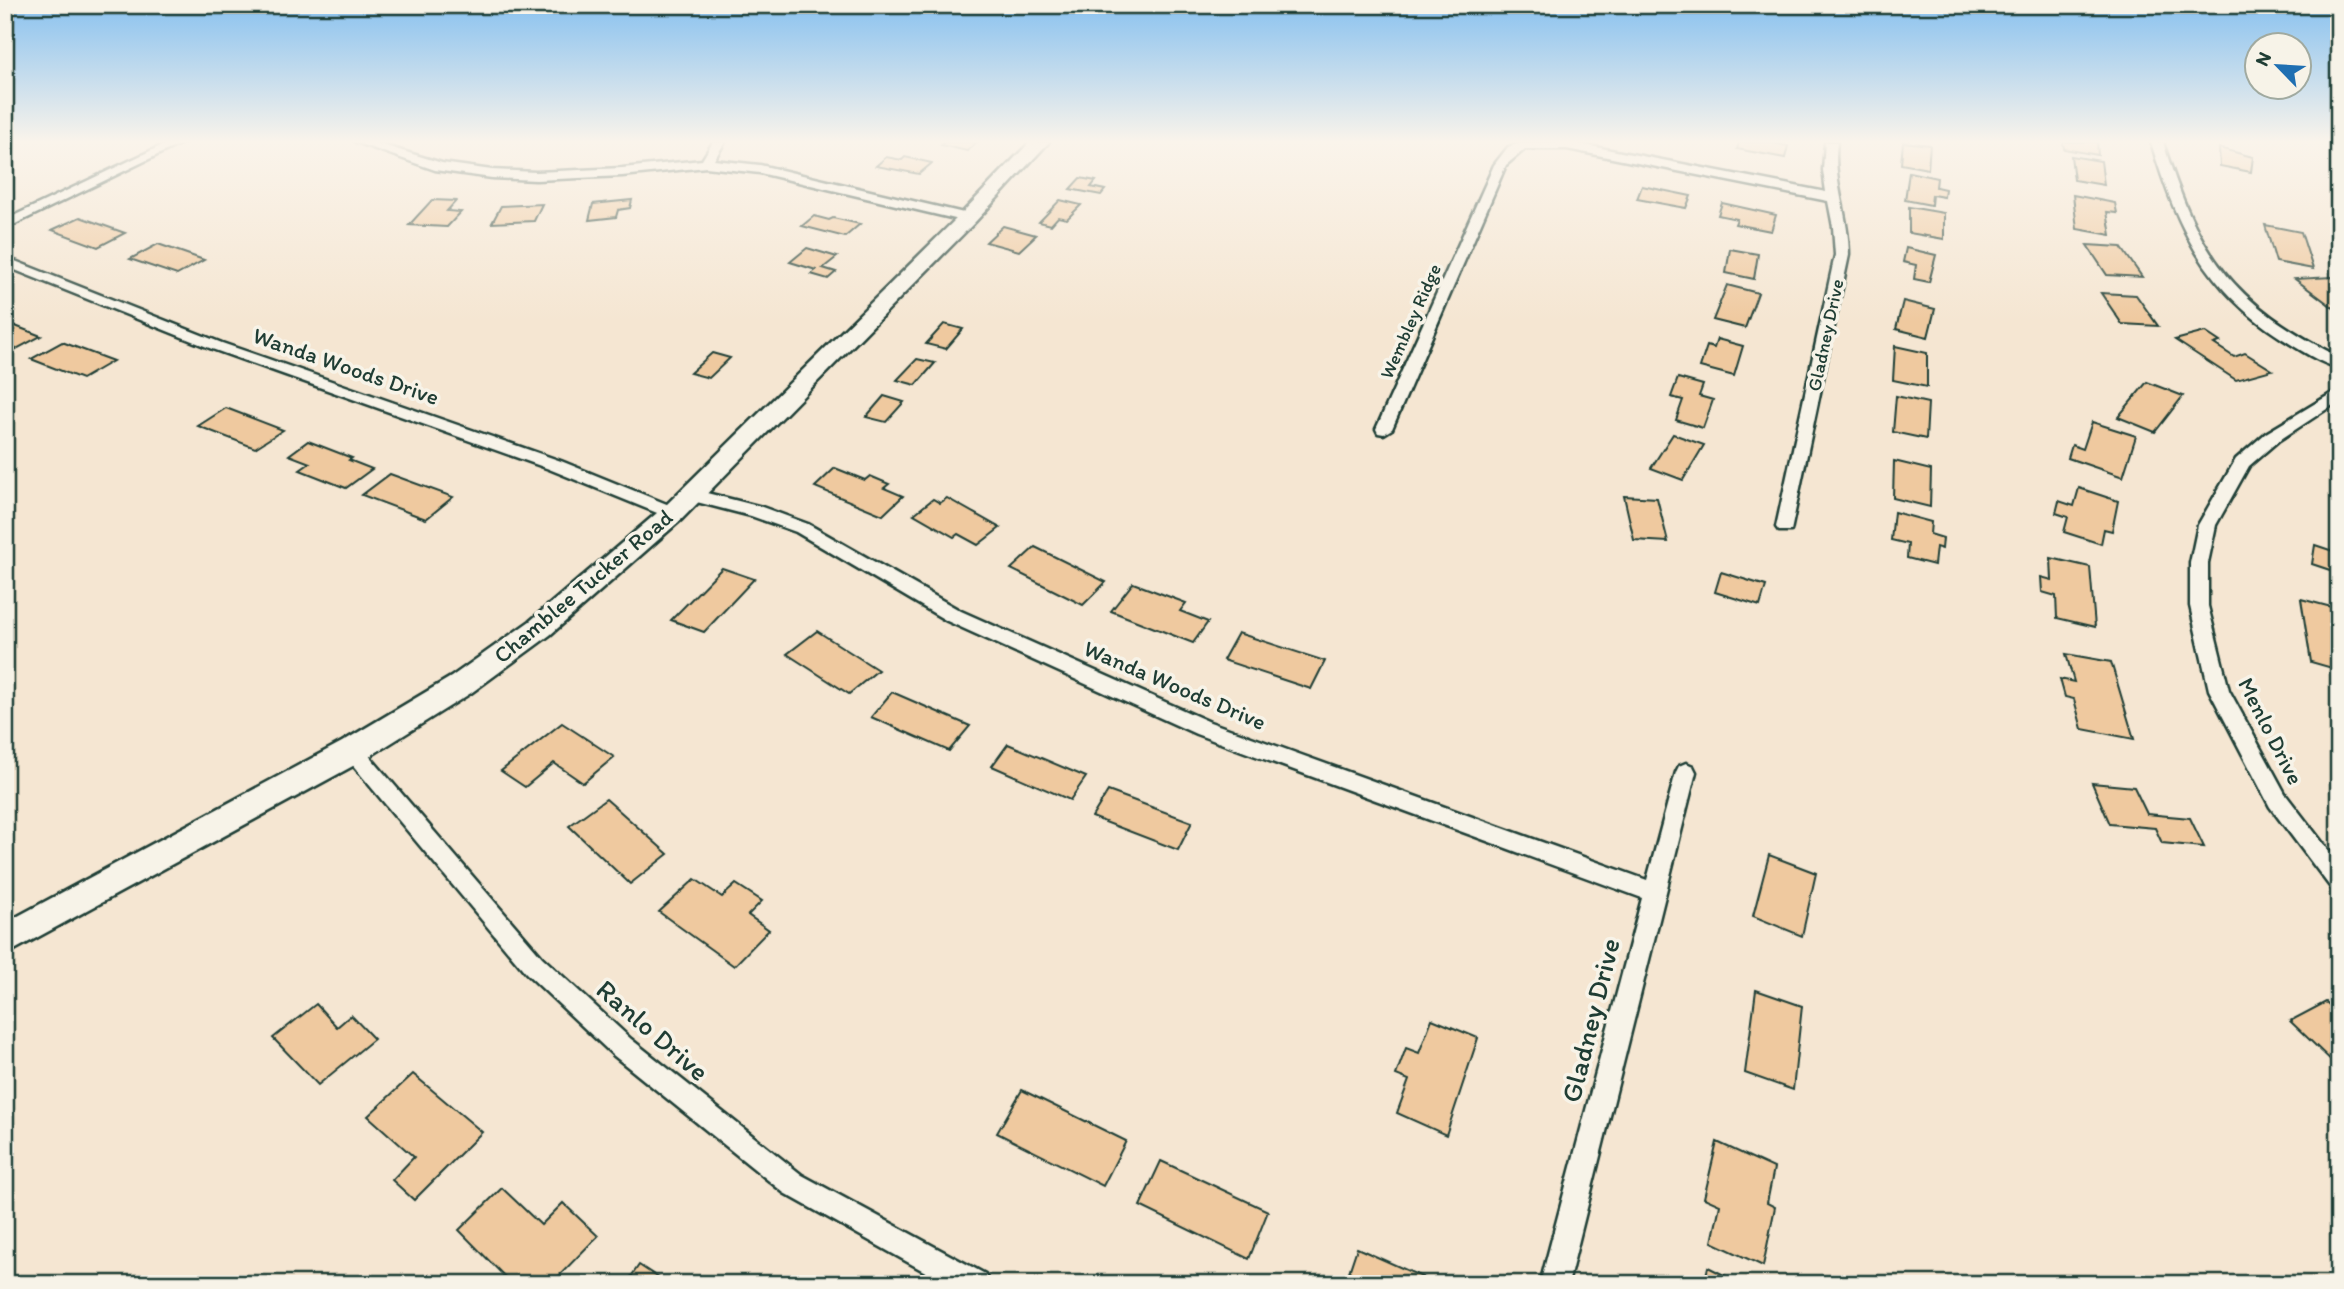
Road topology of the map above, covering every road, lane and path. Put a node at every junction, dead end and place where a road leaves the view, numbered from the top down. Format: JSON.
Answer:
{"nodes":[{"id":1,"x":53,"y":202,"type":"edge"},
{"id":2,"x":901,"y":202,"type":"edge"},
{"id":3,"x":983,"y":202,"type":"edge"},
{"id":4,"x":1484,"y":202,"type":"edge"},
{"id":5,"x":1836,"y":202,"type":"edge"},
{"id":6,"x":2177,"y":202,"type":"edge"},
{"id":7,"x":968,"y":218,"type":"junction"},
{"id":8,"x":5,"y":225,"type":"edge"},
{"id":9,"x":5,"y":261,"type":"edge"},
{"id":10,"x":2339,"y":363,"type":"edge"},
{"id":11,"x":2339,"y":394,"type":"edge"},
{"id":12,"x":1384,"y":429,"type":"dead end"},
{"id":13,"x":682,"y":504,"type":"junction"},
{"id":14,"x":1785,"y":527,"type":"dead end"},
{"id":15,"x":353,"y":751,"type":"junction"},
{"id":16,"x":1686,"y":772,"type":"dead end"},
{"id":17,"x":2339,"y":881,"type":"edge"},
{"id":18,"x":1653,"y":892,"type":"junction"},
{"id":19,"x":5,"y":940,"type":"edge"},
{"id":20,"x":975,"y":1284,"type":"edge"},
{"id":21,"x":1554,"y":1284,"type":"edge"}],
"edges":[{"from":1,"to":8,"type":"street"},
{"from":2,"to":7,"type":"street"},
{"from":3,"to":7,"type":"main road","name":"Chamblee Tucker Road"},
{"from":4,"to":12,"type":"street","name":"Wembley Ridge"},
{"from":5,"to":14,"type":"street","name":"Gladney Drive"},
{"from":6,"to":10,"type":"street"},
{"from":7,"to":13,"type":"main road","name":"Chamblee Tucker Road"},
{"from":9,"to":13,"type":"street","name":"Wanda Woods Drive"},
{"from":11,"to":17,"type":"street","name":"Menlo Drive"},
{"from":13,"to":15,"type":"main road","name":"Chamblee Tucker Road"},
{"from":13,"to":18,"type":"street","name":"Wanda Woods Drive"},
{"from":15,"to":19,"type":"main road","name":"Chamblee Tucker Road"},
{"from":15,"to":20,"type":"street","name":"Ranlo Drive"},
{"from":16,"to":18,"type":"street","name":"Gladney Drive"},
{"from":18,"to":21,"type":"street","name":"Gladney Drive"}]}
